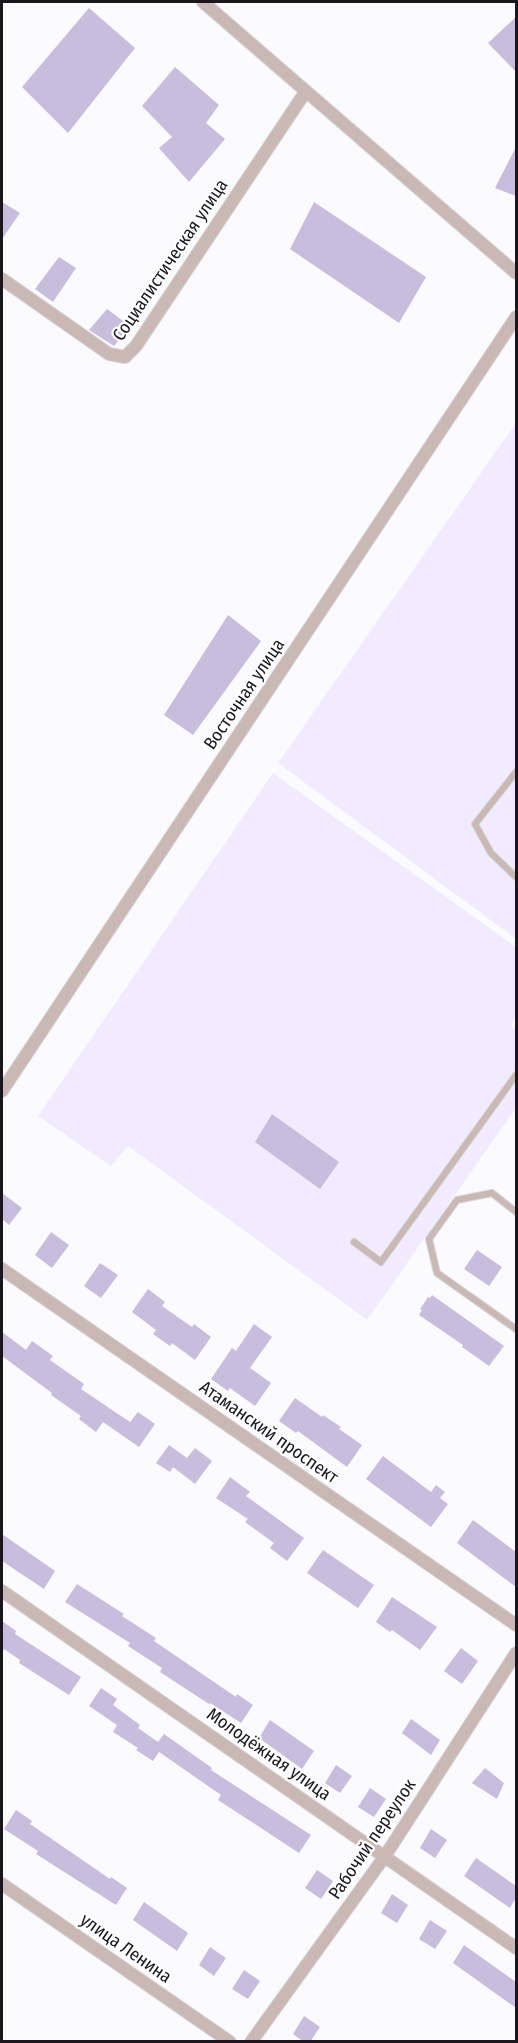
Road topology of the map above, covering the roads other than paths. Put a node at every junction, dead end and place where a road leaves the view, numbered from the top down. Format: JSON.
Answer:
{"nodes":[{"id":1,"x":203,"y":2,"type":"edge"},
{"id":2,"x":306,"y":91,"type":"junction"},
{"id":3,"x":516,"y":273,"type":"edge"},
{"id":4,"x":2,"y":279,"type":"edge"},
{"id":5,"x":516,"y":317,"type":"edge"},
{"id":6,"x":515,"y":777,"type":"edge"},
{"id":7,"x":516,"y":877,"type":"edge"},
{"id":8,"x":516,"y":1075,"type":"edge"},
{"id":9,"x":2,"y":1092,"type":"edge"},
{"id":10,"x":516,"y":1212,"type":"edge"},
{"id":11,"x":354,"y":1242,"type":"dead end"},
{"id":12,"x":2,"y":1269,"type":"edge"},
{"id":13,"x":516,"y":1329,"type":"edge"},
{"id":14,"x":2,"y":1591,"type":"edge"},
{"id":15,"x":516,"y":1625,"type":"edge"},
{"id":16,"x":516,"y":1653,"type":"edge"},
{"id":17,"x":385,"y":1856,"type":"junction"},
{"id":18,"x":2,"y":1884,"type":"edge"},
{"id":19,"x":516,"y":1948,"type":"edge"},
{"id":20,"x":230,"y":2042,"type":"edge"},
{"id":21,"x":251,"y":2042,"type":"edge"}],
"edges":[{"from":1,"to":2,"type":"street"},
{"from":2,"to":3,"type":"street"},
{"from":2,"to":4,"type":"street","name":"Социалистическая улица"},
{"from":5,"to":9,"type":"street","name":"Восточная улица"},
{"from":6,"to":7,"type":"lane"},
{"from":8,"to":11,"type":"lane"},
{"from":10,"to":13,"type":"lane"},
{"from":12,"to":15,"type":"street","name":"Атаманский проспект"},
{"from":14,"to":17,"type":"street","name":"Молодёжная улица"},
{"from":16,"to":17,"type":"street","name":"Рабочий переулок"},
{"from":17,"to":19,"type":"street","name":"Молодёжная улица"},
{"from":17,"to":21,"type":"street","name":"Рабочий переулок"},
{"from":18,"to":20,"type":"street","name":"улица Ленина"}]}
